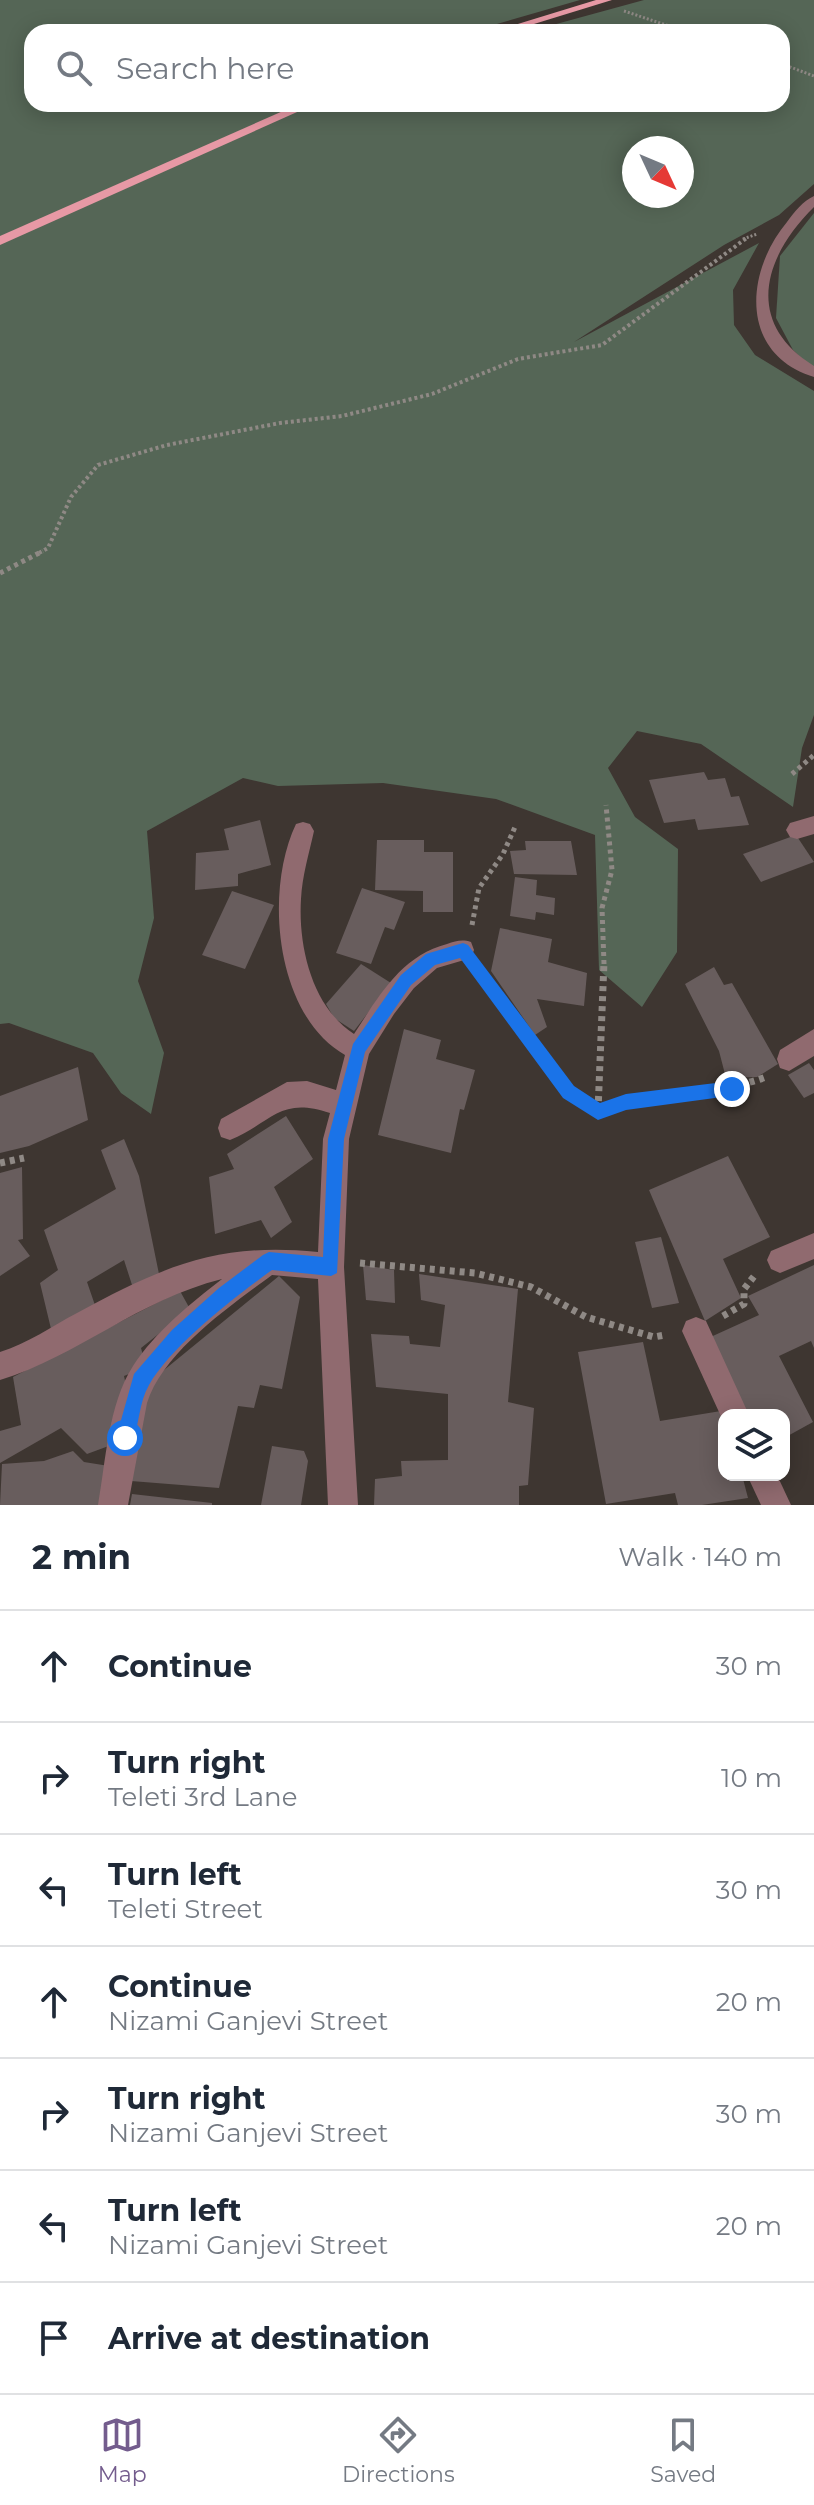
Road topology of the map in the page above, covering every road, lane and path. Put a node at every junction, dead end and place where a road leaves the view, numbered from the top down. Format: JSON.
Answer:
{"nodes":[{"id":1,"x":601,"y":1,"type":"edge"},
{"id":2,"x":524,"y":24,"type":"edge"},
{"id":3,"x":665,"y":24,"type":"edge"},
{"id":4,"x":790,"y":67,"type":"edge"},
{"id":5,"x":814,"y":76,"type":"edge"},
{"id":6,"x":291,"y":112,"type":"edge"},
{"id":7,"x":814,"y":200,"type":"edge"},
{"id":8,"x":794,"y":217,"type":"junction"},
{"id":9,"x":0,"y":241,"type":"edge"},
{"id":10,"x":814,"y":372,"type":"edge"},
{"id":11,"x":0,"y":573,"type":"edge"},
{"id":12,"x":814,"y":755,"type":"edge"},
{"id":13,"x":792,"y":774,"type":"dead end"},
{"id":14,"x":606,"y":805,"type":"dead end"},
{"id":15,"x":515,"y":827,"type":"dead end"},
{"id":16,"x":303,"y":831,"type":"dead end"},
{"id":17,"x":463,"y":950,"type":"junction"},
{"id":18,"x":814,"y":1041,"type":"edge"},
{"id":19,"x":358,"y":1049,"type":"junction"},
{"id":20,"x":789,"y":1059,"type":"joint"},
{"id":21,"x":344,"y":1105,"type":"junction"},
{"id":22,"x":598,"y":1112,"type":"junction"},
{"id":23,"x":230,"y":1128,"type":"dead end"},
{"id":24,"x":24,"y":1158,"type":"dead end"},
{"id":25,"x":0,"y":1163,"type":"edge"},
{"id":26,"x":814,"y":1246,"type":"edge"},
{"id":27,"x":780,"y":1260,"type":"joint"},
{"id":28,"x":269,"y":1261,"type":"junction"},
{"id":29,"x":331,"y":1267,"type":"junction"},
{"id":30,"x":696,"y":1331,"type":"junction"},
{"id":31,"x":0,"y":1366,"type":"edge"},
{"id":32,"x":732,"y":1409,"type":"edge"},
{"id":33,"x":765,"y":1481,"type":"edge"},
{"id":34,"x":113,"y":1505,"type":"edge"},
{"id":35,"x":343,"y":1505,"type":"edge"},
{"id":36,"x":776,"y":1505,"type":"edge"}],
"edges":[{"from":1,"to":2,"type":"main road"},
{"from":1,"to":3,"type":"path"},
{"from":4,"to":5,"type":"path"},
{"from":6,"to":9,"type":"main road"},
{"from":7,"to":8,"type":"street"},
{"from":8,"to":10,"type":"street"},
{"from":8,"to":11,"type":"path"},
{"from":12,"to":13,"type":"path"},
{"from":14,"to":22,"type":"path"},
{"from":15,"to":17,"type":"path"},
{"from":16,"to":19,"type":"street"},
{"from":17,"to":19,"type":"street"},
{"from":17,"to":22,"type":"path"},
{"from":18,"to":20,"type":"street"},
{"from":19,"to":21,"type":"street"},
{"from":20,"to":22,"type":"path"},
{"from":21,"to":23,"type":"street"},
{"from":21,"to":29,"type":"street"},
{"from":24,"to":25,"type":"path"},
{"from":26,"to":27,"type":"street"},
{"from":27,"to":30,"type":"path"},
{"from":28,"to":29,"type":"street"},
{"from":28,"to":31,"type":"street"},
{"from":28,"to":34,"type":"street"},
{"from":29,"to":30,"type":"path"},
{"from":29,"to":35,"type":"street"},
{"from":30,"to":32,"type":"street"},
{"from":33,"to":36,"type":"street"}]}
